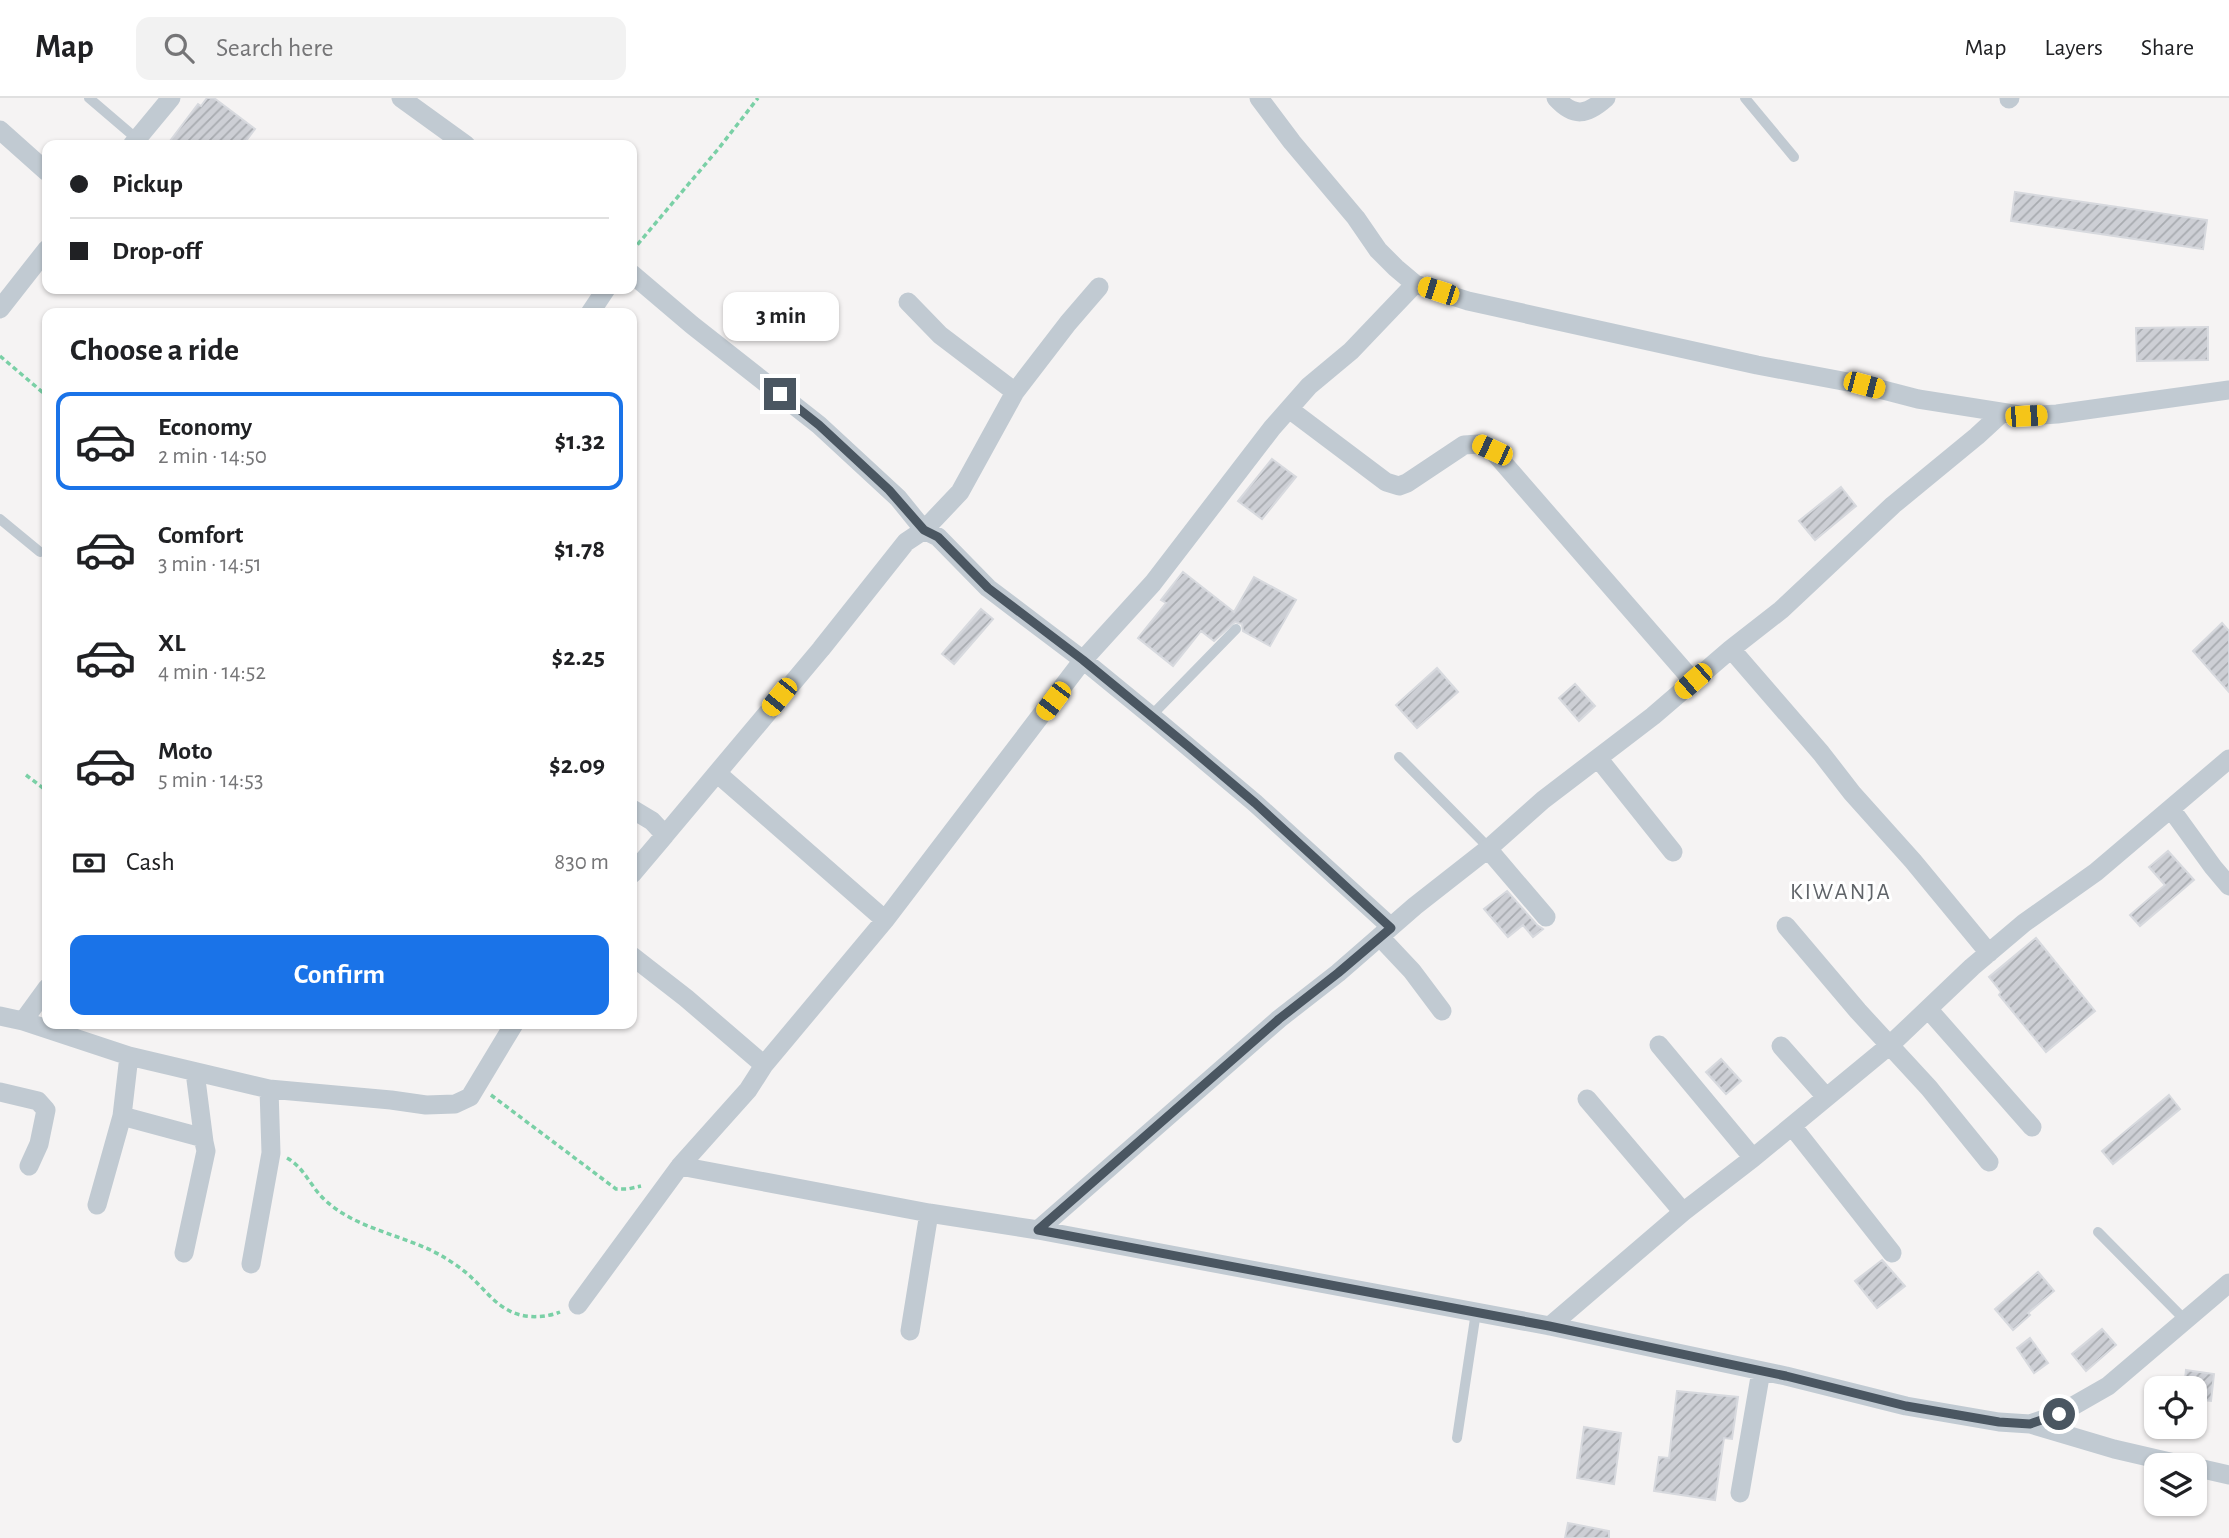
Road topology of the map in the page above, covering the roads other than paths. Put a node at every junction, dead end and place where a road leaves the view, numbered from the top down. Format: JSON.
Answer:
{"nodes":[{"id":1,"x":89,"y":98,"type":"edge"},
{"id":2,"x":171,"y":98,"type":"edge"},
{"id":3,"x":401,"y":98,"type":"edge"},
{"id":4,"x":1259,"y":98,"type":"edge"},
{"id":5,"x":1556,"y":98,"type":"edge"},
{"id":6,"x":1606,"y":98,"type":"edge"},
{"id":7,"x":1745,"y":98,"type":"edge"},
{"id":8,"x":0,"y":130,"type":"edge"},
{"id":9,"x":132,"y":140,"type":"edge"},
{"id":10,"x":136,"y":140,"type":"edge"},
{"id":11,"x":459,"y":140,"type":"edge"},
{"id":12,"x":1794,"y":157,"type":"dead end"},
{"id":13,"x":42,"y":168,"type":"edge"},
{"id":14,"x":42,"y":255,"type":"edge"},
{"id":15,"x":637,"y":278,"type":"edge"},
{"id":16,"x":1415,"y":284,"type":"junction"},
{"id":17,"x":1099,"y":287,"type":"dead end"},
{"id":18,"x":908,"y":302,"type":"dead end"},
{"id":19,"x":0,"y":309,"type":"edge"},
{"id":20,"x":2229,"y":390,"type":"edge"},
{"id":21,"x":1015,"y":392,"type":"junction"},
{"id":22,"x":1289,"y":409,"type":"junction"},
{"id":23,"x":2002,"y":413,"type":"junction"},
{"id":24,"x":0,"y":519,"type":"edge"},
{"id":25,"x":924,"y":530,"type":"junction"},
{"id":26,"x":40,"y":552,"type":"dead end"},
{"id":27,"x":1236,"y":629,"type":"dead end"},
{"id":28,"x":1731,"y":649,"type":"junction"},
{"id":29,"x":1083,"y":660,"type":"junction"},
{"id":30,"x":1693,"y":681,"type":"junction"},
{"id":31,"x":1151,"y":716,"type":"junction"},
{"id":32,"x":1399,"y":757,"type":"dead end"},
{"id":33,"x":1598,"y":758,"type":"junction"},
{"id":34,"x":2229,"y":759,"type":"edge"},
{"id":35,"x":718,"y":774,"type":"junction"},
{"id":36,"x":2171,"y":809,"type":"junction"},
{"id":37,"x":637,"y":812,"type":"edge"},
{"id":38,"x":666,"y":835,"type":"junction"},
{"id":39,"x":1488,"y":848,"type":"junction"},
{"id":40,"x":1673,"y":852,"type":"dead end"},
{"id":41,"x":637,"y":868,"type":"edge"},
{"id":42,"x":2229,"y":886,"type":"edge"},
{"id":43,"x":1546,"y":917,"type":"dead end"},
{"id":44,"x":885,"y":920,"type":"junction"},
{"id":45,"x":1786,"y":926,"type":"dead end"},
{"id":46,"x":1385,"y":932,"type":"junction"},
{"id":47,"x":1989,"y":953,"type":"junction"},
{"id":48,"x":637,"y":960,"type":"edge"},
{"id":49,"x":42,"y":995,"type":"edge"},
{"id":50,"x":1929,"y":1010,"type":"junction"},
{"id":51,"x":1442,"y":1012,"type":"dead end"},
{"id":52,"x":0,"y":1016,"type":"edge"},
{"id":53,"x":23,"y":1021,"type":"junction"},
{"id":54,"x":42,"y":1027,"type":"edge"},
{"id":55,"x":47,"y":1029,"type":"edge"},
{"id":56,"x":511,"y":1029,"type":"edge"},
{"id":57,"x":1659,"y":1045,"type":"dead end"},
{"id":58,"x":1890,"y":1045,"type":"junction"},
{"id":59,"x":1780,"y":1046,"type":"dead end"},
{"id":60,"x":130,"y":1056,"type":"junction"},
{"id":61,"x":764,"y":1065,"type":"junction"},
{"id":62,"x":195,"y":1072,"type":"junction"},
{"id":63,"x":269,"y":1089,"type":"junction"},
{"id":64,"x":0,"y":1092,"type":"edge"},
{"id":65,"x":1826,"y":1097,"type":"junction"},
{"id":66,"x":1587,"y":1099,"type":"dead end"},
{"id":67,"x":122,"y":1116,"type":"junction"},
{"id":68,"x":1792,"y":1126,"type":"junction"},
{"id":69,"x":2032,"y":1127,"type":"dead end"},
{"id":70,"x":204,"y":1142,"type":"junction"},
{"id":71,"x":1753,"y":1158,"type":"junction"},
{"id":72,"x":1989,"y":1162,"type":"dead end"},
{"id":73,"x":29,"y":1166,"type":"dead end"},
{"id":74,"x":680,"y":1166,"type":"junction"},
{"id":75,"x":97,"y":1205,"type":"dead end"},
{"id":76,"x":1684,"y":1212,"type":"junction"},
{"id":77,"x":929,"y":1213,"type":"junction"},
{"id":78,"x":1038,"y":1230,"type":"junction"},
{"id":79,"x":2098,"y":1232,"type":"dead end"},
{"id":80,"x":184,"y":1253,"type":"dead end"},
{"id":81,"x":1892,"y":1253,"type":"dead end"},
{"id":82,"x":251,"y":1264,"type":"dead end"},
{"id":83,"x":2229,"y":1283,"type":"edge"},
{"id":84,"x":578,"y":1306,"type":"road end"},
{"id":85,"x":1476,"y":1312,"type":"junction"},
{"id":86,"x":2185,"y":1320,"type":"junction"},
{"id":87,"x":1549,"y":1326,"type":"junction"},
{"id":88,"x":909,"y":1331,"type":"dead end"},
{"id":89,"x":1760,"y":1371,"type":"junction"},
{"id":90,"x":2030,"y":1424,"type":"junction"},
{"id":91,"x":1457,"y":1438,"type":"dead end"},
{"id":92,"x":2144,"y":1456,"type":"edge"},
{"id":93,"x":2207,"y":1470,"type":"edge"},
{"id":94,"x":2229,"y":1475,"type":"edge"},
{"id":95,"x":1740,"y":1493,"type":"dead end"}],
"edges":[{"from":1,"to":9,"type":"lane"},
{"from":2,"to":10,"type":"street"},
{"from":3,"to":11,"type":"street"},
{"from":4,"to":16,"type":"street"},
{"from":5,"to":6,"type":"street"},
{"from":7,"to":12,"type":"lane"},
{"from":8,"to":13,"type":"street"},
{"from":14,"to":19,"type":"street"},
{"from":15,"to":25,"type":"street"},
{"from":16,"to":22,"type":"street"},
{"from":16,"to":23,"type":"street"},
{"from":17,"to":21,"type":"street"},
{"from":18,"to":21,"type":"street"},
{"from":20,"to":23,"type":"street"},
{"from":21,"to":25,"type":"street"},
{"from":22,"to":29,"type":"street"},
{"from":22,"to":30,"type":"street"},
{"from":23,"to":28,"type":"street"},
{"from":24,"to":26,"type":"lane"},
{"from":25,"to":29,"type":"street"},
{"from":25,"to":35,"type":"street"},
{"from":27,"to":31,"type":"lane"},
{"from":28,"to":30,"type":"street"},
{"from":28,"to":47,"type":"street"},
{"from":29,"to":31,"type":"street"},
{"from":29,"to":44,"type":"street"},
{"from":30,"to":33,"type":"street"},
{"from":31,"to":46,"type":"street"},
{"from":32,"to":39,"type":"lane"},
{"from":33,"to":39,"type":"street"},
{"from":33,"to":40,"type":"street"},
{"from":34,"to":36,"type":"street"},
{"from":35,"to":38,"type":"street"},
{"from":35,"to":44,"type":"street"},
{"from":36,"to":42,"type":"street"},
{"from":36,"to":47,"type":"street"},
{"from":37,"to":38,"type":"street"},
{"from":38,"to":41,"type":"street"},
{"from":39,"to":43,"type":"street"},
{"from":39,"to":46,"type":"street"},
{"from":44,"to":61,"type":"street"},
{"from":45,"to":58,"type":"street"},
{"from":46,"to":51,"type":"street"},
{"from":46,"to":78,"type":"street"},
{"from":47,"to":50,"type":"street"},
{"from":48,"to":61,"type":"street"},
{"from":49,"to":53,"type":"street"},
{"from":50,"to":58,"type":"street"},
{"from":50,"to":69,"type":"street"},
{"from":52,"to":53,"type":"street"},
{"from":53,"to":54,"type":"street"},
{"from":55,"to":60,"type":"street"},
{"from":56,"to":63,"type":"street"},
{"from":57,"to":71,"type":"street"},
{"from":58,"to":65,"type":"street"},
{"from":58,"to":72,"type":"street"},
{"from":59,"to":65,"type":"street"},
{"from":60,"to":62,"type":"street"},
{"from":60,"to":67,"type":"street"},
{"from":61,"to":74,"type":"street"},
{"from":62,"to":63,"type":"street"},
{"from":62,"to":70,"type":"street"},
{"from":63,"to":82,"type":"street"},
{"from":64,"to":73,"type":"street"},
{"from":65,"to":68,"type":"street"},
{"from":66,"to":76,"type":"street"},
{"from":67,"to":70,"type":"street"},
{"from":67,"to":75,"type":"street"},
{"from":68,"to":71,"type":"street"},
{"from":68,"to":81,"type":"street"},
{"from":70,"to":80,"type":"street"},
{"from":71,"to":76,"type":"street"},
{"from":74,"to":77,"type":"street"},
{"from":74,"to":84,"type":"street"},
{"from":76,"to":87,"type":"street"},
{"from":77,"to":78,"type":"street"},
{"from":77,"to":88,"type":"street"},
{"from":78,"to":85,"type":"street"},
{"from":79,"to":86,"type":"lane"},
{"from":83,"to":86,"type":"street"},
{"from":85,"to":87,"type":"street"},
{"from":85,"to":91,"type":"lane"},
{"from":86,"to":90,"type":"street"},
{"from":87,"to":89,"type":"street"},
{"from":89,"to":90,"type":"street"},
{"from":89,"to":95,"type":"street"},
{"from":90,"to":92,"type":"street"},
{"from":93,"to":94,"type":"street"}]}
